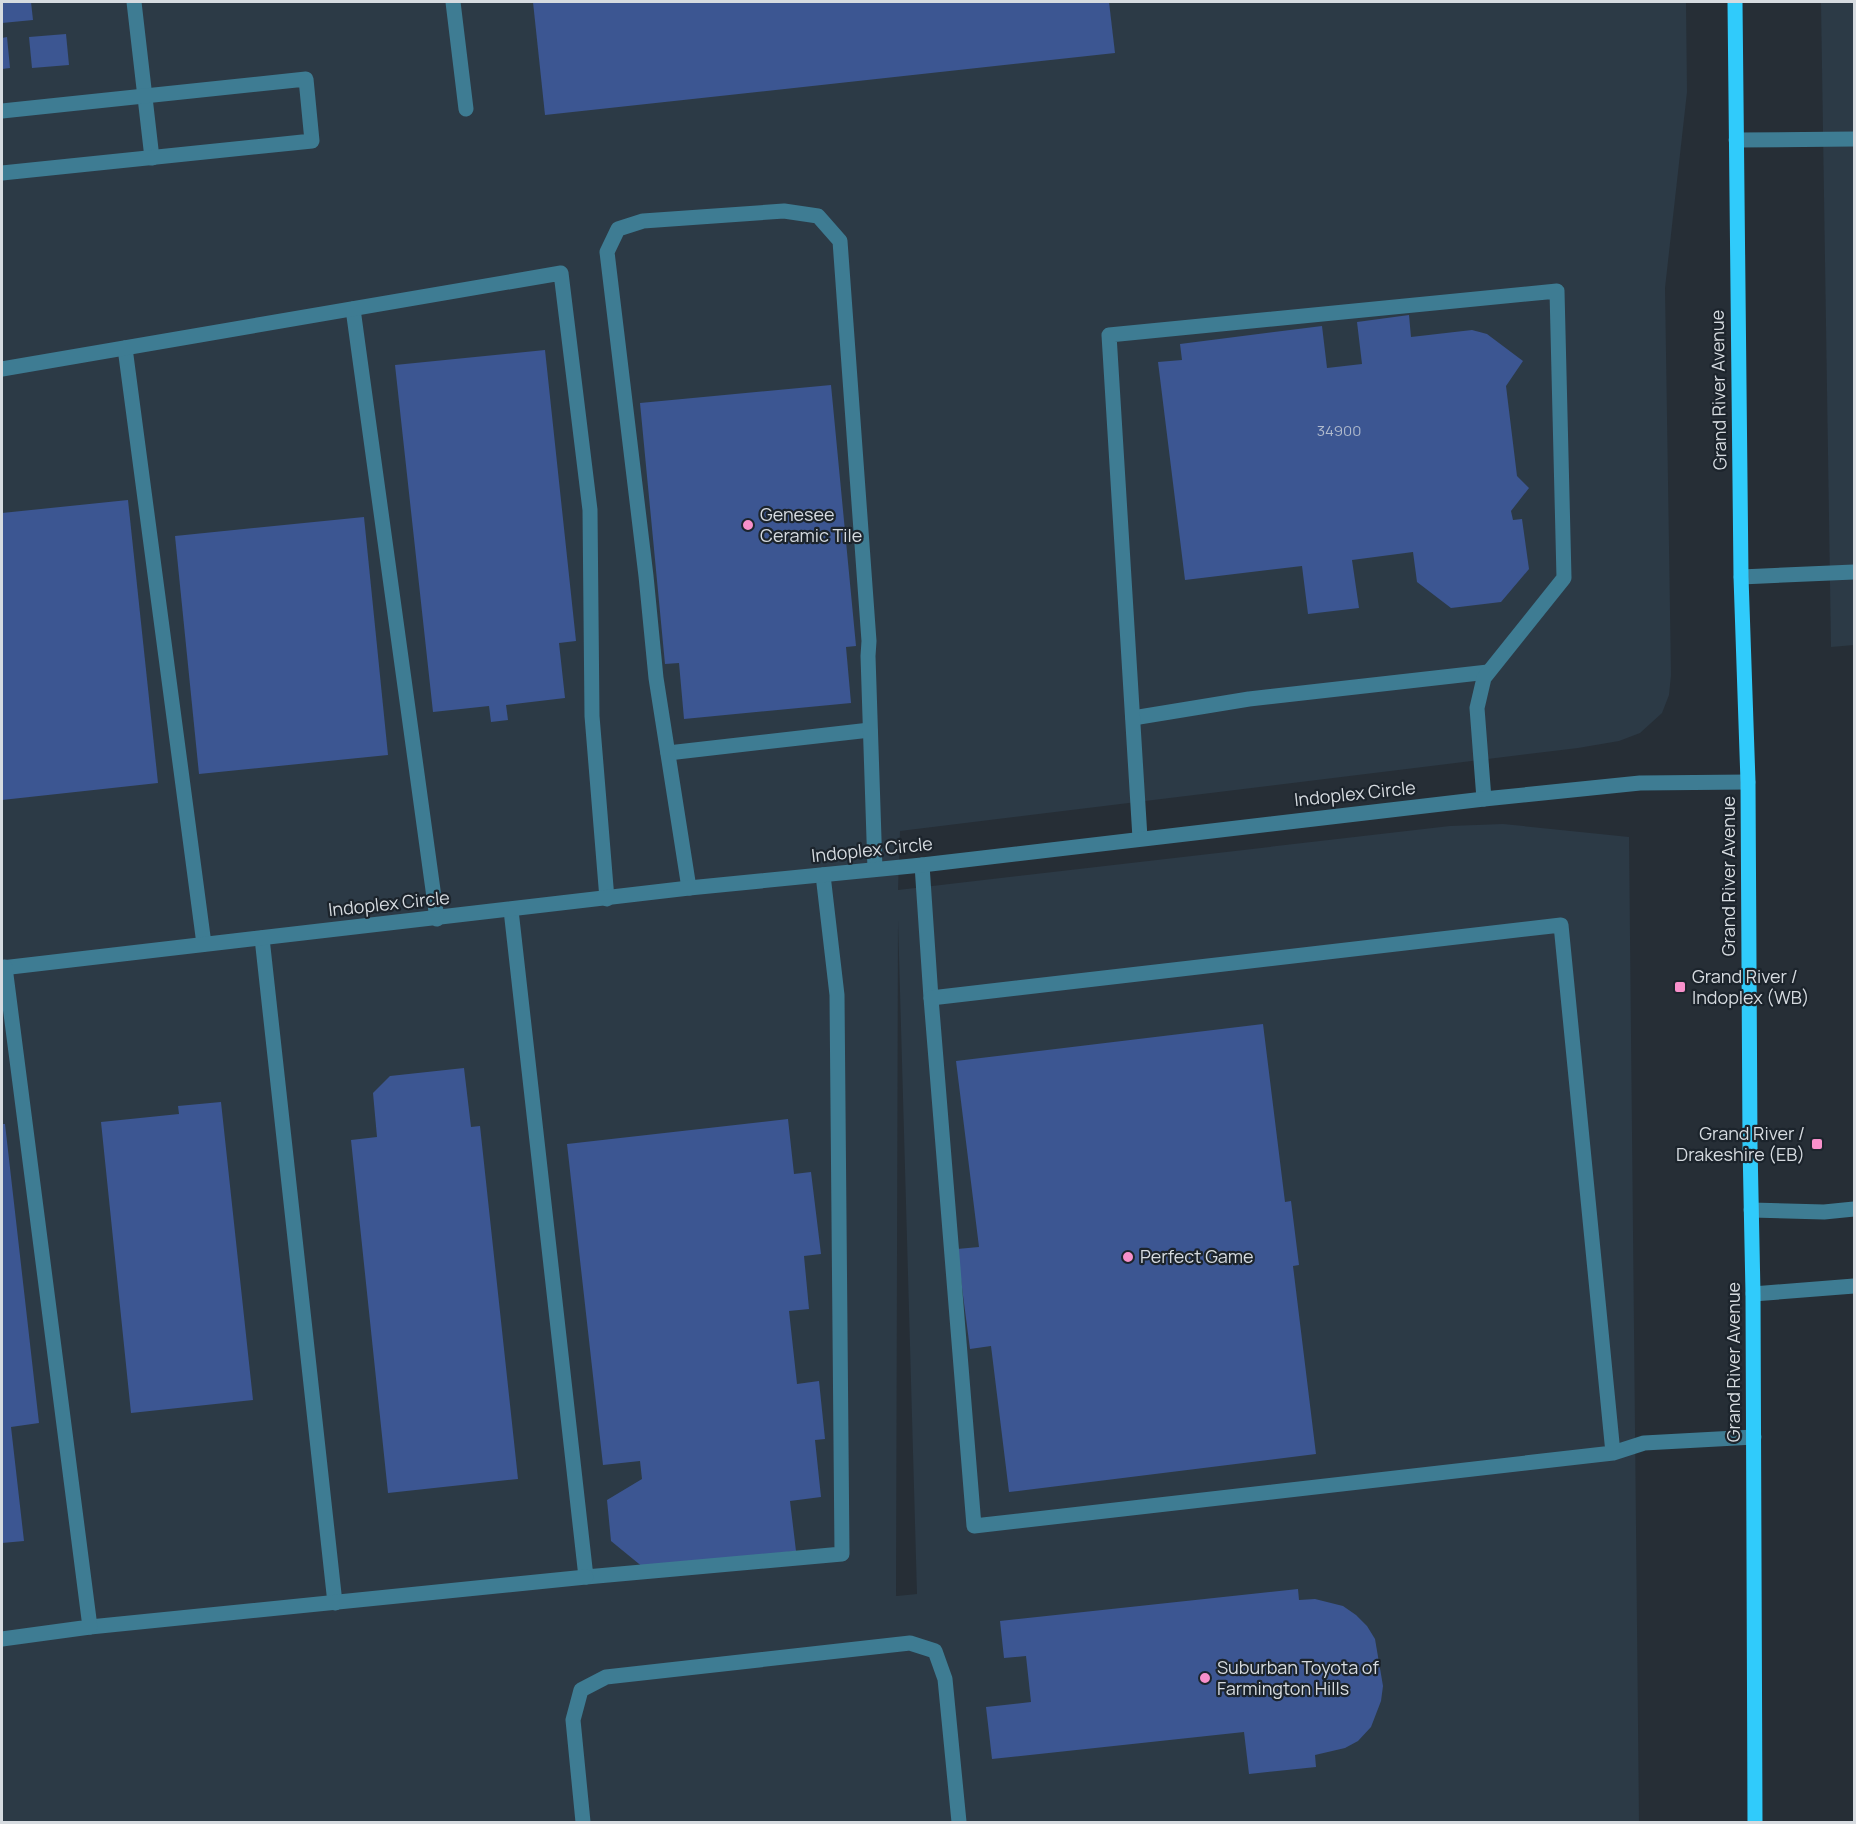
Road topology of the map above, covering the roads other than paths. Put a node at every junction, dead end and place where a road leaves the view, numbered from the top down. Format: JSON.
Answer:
{"nodes":[{"id":1,"x":134,"y":2,"type":"edge"},
{"id":2,"x":453,"y":2,"type":"edge"},
{"id":3,"x":1735,"y":2,"type":"edge"},
{"id":4,"x":144,"y":96,"type":"junction"},
{"id":5,"x":466,"y":109,"type":"dead end"},
{"id":6,"x":2,"y":111,"type":"edge"},
{"id":7,"x":1854,"y":139,"type":"edge"},
{"id":8,"x":1736,"y":140,"type":"junction"},
{"id":9,"x":152,"y":158,"type":"junction"},
{"id":10,"x":2,"y":173,"type":"edge"},
{"id":11,"x":353,"y":309,"type":"junction"},
{"id":12,"x":125,"y":348,"type":"junction"},
{"id":13,"x":2,"y":369,"type":"edge"},
{"id":14,"x":1854,"y":572,"type":"edge"},
{"id":15,"x":1741,"y":577,"type":"junction"},
{"id":16,"x":1488,"y":672,"type":"junction"},
{"id":17,"x":1133,"y":718,"type":"junction"},
{"id":18,"x":870,"y":730,"type":"junction"},
{"id":19,"x":668,"y":753,"type":"junction"},
{"id":20,"x":1748,"y":782,"type":"junction"},
{"id":21,"x":1484,"y":800,"type":"junction"},
{"id":22,"x":1140,"y":838,"type":"junction"},
{"id":23,"x":922,"y":865,"type":"junction"},
{"id":24,"x":875,"y":869,"type":"junction"},
{"id":25,"x":823,"y":875,"type":"junction"},
{"id":26,"x":689,"y":888,"type":"junction"},
{"id":27,"x":607,"y":899,"type":"junction"},
{"id":28,"x":511,"y":910,"type":"junction"},
{"id":29,"x":437,"y":919,"type":"junction"},
{"id":30,"x":262,"y":938,"type":"junction"},
{"id":31,"x":204,"y":944,"type":"junction"},
{"id":32,"x":3,"y":968,"type":"edge"},
{"id":33,"x":931,"y":998,"type":"junction"},
{"id":34,"x":1854,"y":1209,"type":"edge"},
{"id":35,"x":1751,"y":1210,"type":"junction"},
{"id":36,"x":1854,"y":1286,"type":"edge"},
{"id":37,"x":1754,"y":1294,"type":"junction"},
{"id":38,"x":1754,"y":1437,"type":"junction"},
{"id":39,"x":1613,"y":1453,"type":"junction"},
{"id":40,"x":586,"y":1577,"type":"junction"},
{"id":41,"x":335,"y":1603,"type":"junction"},
{"id":42,"x":90,"y":1627,"type":"junction"},
{"id":43,"x":2,"y":1639,"type":"edge"},
{"id":44,"x":583,"y":1822,"type":"edge"},
{"id":45,"x":959,"y":1822,"type":"edge"},
{"id":46,"x":1755,"y":1822,"type":"edge"}],
"edges":[{"from":1,"to":4,"type":"street"},
{"from":2,"to":5,"type":"street"},
{"from":3,"to":8,"type":"main road","name":"Grand River Avenue"},
{"from":4,"to":6,"type":"street"},
{"from":4,"to":9,"type":"street"},
{"from":4,"to":9,"type":"street"},
{"from":7,"to":8,"type":"street"},
{"from":8,"to":15,"type":"main road","name":"Grand River Avenue"},
{"from":9,"to":10,"type":"street"},
{"from":11,"to":12,"type":"street"},
{"from":11,"to":27,"type":"street"},
{"from":11,"to":29,"type":"street"},
{"from":12,"to":13,"type":"street"},
{"from":12,"to":31,"type":"street"},
{"from":14,"to":15,"type":"street"},
{"from":15,"to":20,"type":"main road","name":"Grand River Avenue"},
{"from":16,"to":17,"type":"street"},
{"from":16,"to":17,"type":"street"},
{"from":16,"to":21,"type":"street"},
{"from":17,"to":22,"type":"street"},
{"from":18,"to":19,"type":"street"},
{"from":18,"to":19,"type":"street"},
{"from":18,"to":24,"type":"street"},
{"from":19,"to":26,"type":"street"},
{"from":20,"to":21,"type":"street","name":"Indoplex Circle"},
{"from":20,"to":35,"type":"main road","name":"Grand River Avenue"},
{"from":21,"to":22,"type":"street","name":"Indoplex Circle"},
{"from":22,"to":23,"type":"street","name":"Indoplex Circle"},
{"from":23,"to":24,"type":"street","name":"Indoplex Circle"},
{"from":23,"to":33,"type":"street"},
{"from":24,"to":25,"type":"street","name":"Indoplex Circle"},
{"from":25,"to":26,"type":"street","name":"Indoplex Circle"},
{"from":25,"to":40,"type":"street"},
{"from":26,"to":27,"type":"street","name":"Indoplex Circle"},
{"from":27,"to":28,"type":"street","name":"Indoplex Circle"},
{"from":28,"to":29,"type":"street","name":"Indoplex Circle"},
{"from":28,"to":40,"type":"street"},
{"from":29,"to":30,"type":"street","name":"Indoplex Circle"},
{"from":30,"to":31,"type":"street","name":"Indoplex Circle"},
{"from":30,"to":41,"type":"street"},
{"from":31,"to":32,"type":"street","name":"Indoplex Circle"},
{"from":32,"to":42,"type":"street"},
{"from":33,"to":39,"type":"street"},
{"from":33,"to":39,"type":"street"},
{"from":34,"to":35,"type":"street"},
{"from":35,"to":37,"type":"main road","name":"Grand River Avenue"},
{"from":36,"to":37,"type":"street"},
{"from":37,"to":38,"type":"main road","name":"Grand River Avenue"},
{"from":38,"to":39,"type":"street"},
{"from":38,"to":46,"type":"main road","name":"Grand River Avenue"},
{"from":40,"to":41,"type":"street"},
{"from":41,"to":42,"type":"street"},
{"from":42,"to":43,"type":"street"},
{"from":44,"to":45,"type":"street"}]}
